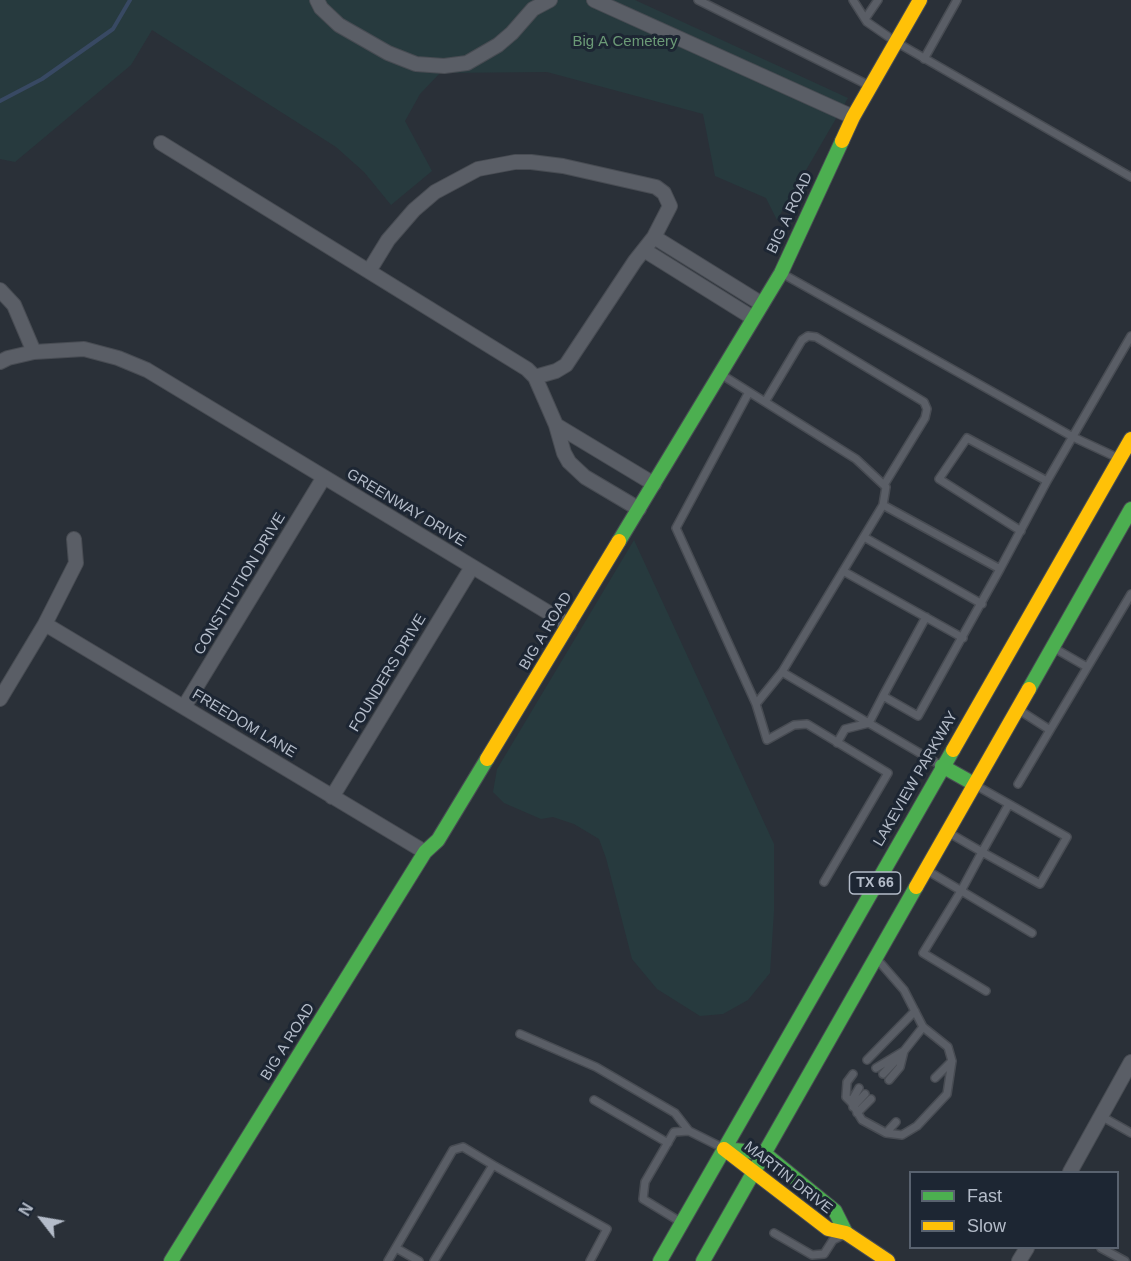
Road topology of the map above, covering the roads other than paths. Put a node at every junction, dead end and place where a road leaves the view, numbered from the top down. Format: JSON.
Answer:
{"nodes":[{"id":1,"x":317,"y":0,"type":"edge"},
{"id":2,"x":550,"y":0,"type":"edge"},
{"id":3,"x":594,"y":0,"type":"edge"},
{"id":4,"x":698,"y":0,"type":"edge"},
{"id":5,"x":853,"y":0,"type":"edge"},
{"id":6,"x":878,"y":0,"type":"edge"},
{"id":7,"x":920,"y":0,"type":"edge"},
{"id":8,"x":957,"y":0,"type":"edge"},
{"id":9,"x":865,"y":20,"type":"junction"},
{"id":10,"x":896,"y":42,"type":"junction"},
{"id":11,"x":924,"y":58,"type":"junction"},
{"id":12,"x":870,"y":87,"type":"junction"},
{"id":13,"x":853,"y":117,"type":"junction"},
{"id":14,"x":161,"y":143,"type":"dead end"},
{"id":15,"x":1131,"y":177,"type":"edge"},
{"id":16,"x":654,"y":237,"type":"junction"},
{"id":17,"x":644,"y":250,"type":"junction"},
{"id":18,"x":369,"y":271,"type":"junction"},
{"id":19,"x":781,"y":273,"type":"junction"},
{"id":20,"x":0,"y":290,"type":"edge"},
{"id":21,"x":762,"y":304,"type":"junction"},
{"id":22,"x":753,"y":318,"type":"junction"},
{"id":23,"x":1131,"y":336,"type":"edge"},
{"id":24,"x":34,"y":352,"type":"junction"},
{"id":25,"x":0,"y":362,"type":"edge"},
{"id":26,"x":720,"y":374,"type":"junction"},
{"id":27,"x":535,"y":377,"type":"junction"},
{"id":28,"x":749,"y":392,"type":"junction"},
{"id":29,"x":765,"y":402,"type":"junction"},
{"id":30,"x":556,"y":425,"type":"junction"},
{"id":31,"x":1073,"y":437,"type":"junction"},
{"id":32,"x":1131,"y":440,"type":"edge"},
{"id":33,"x":1125,"y":462,"type":"edge"},
{"id":34,"x":324,"y":477,"type":"junction"},
{"id":35,"x":1047,"y":481,"type":"junction"},
{"id":36,"x":654,"y":484,"type":"junction"},
{"id":37,"x":884,"y":485,"type":"junction"},
{"id":38,"x":883,"y":505,"type":"junction"},
{"id":39,"x":1131,"y":508,"type":"edge"},
{"id":40,"x":639,"y":509,"type":"junction"},
{"id":41,"x":1021,"y":531,"type":"junction"},
{"id":42,"x":864,"y":537,"type":"junction"},
{"id":43,"x":74,"y":539,"type":"dead end"},
{"id":44,"x":472,"y":567,"type":"junction"},
{"id":45,"x":1000,"y":569,"type":"junction"},
{"id":46,"x":843,"y":571,"type":"junction"},
{"id":47,"x":1131,"y":594,"type":"edge"},
{"id":48,"x":982,"y":604,"type":"junction"},
{"id":49,"x":926,"y":617,"type":"junction"},
{"id":50,"x":45,"y":624,"type":"junction"},
{"id":51,"x":569,"y":625,"type":"junction"},
{"id":52,"x":963,"y":638,"type":"junction"},
{"id":53,"x":1052,"y":647,"type":"junction"},
{"id":54,"x":1087,"y":667,"type":"junction"},
{"id":55,"x":782,"y":672,"type":"junction"},
{"id":56,"x":883,"y":696,"type":"junction"},
{"id":57,"x":0,"y":699,"type":"edge"},
{"id":58,"x":756,"y":704,"type":"junction"},
{"id":59,"x":184,"y":707,"type":"junction"},
{"id":60,"x":1017,"y":709,"type":"junction"},
{"id":61,"x":868,"y":723,"type":"junction"},
{"id":62,"x":1050,"y":730,"type":"junction"},
{"id":63,"x":837,"y":743,"type":"junction"},
{"id":64,"x":942,"y":766,"type":"junction"},
{"id":65,"x":974,"y":784,"type":"junction"},
{"id":66,"x":1018,"y":784,"type":"dead end"},
{"id":67,"x":332,"y":797,"type":"junction"},
{"id":68,"x":1009,"y":804,"type":"junction"},
{"id":69,"x":947,"y":832,"type":"junction"},
{"id":70,"x":425,"y":852,"type":"junction"},
{"id":71,"x":982,"y":852,"type":"junction"},
{"id":72,"x":925,"y":870,"type":"junction"},
{"id":73,"x":824,"y":882,"type":"dead end"},
{"id":74,"x":961,"y":891,"type":"junction"},
{"id":75,"x":1032,"y":933,"type":"dead end"},
{"id":76,"x":875,"y":957,"type":"junction"},
{"id":77,"x":986,"y":991,"type":"dead end"},
{"id":78,"x":915,"y":1011,"type":"junction"},
{"id":79,"x":923,"y":1027,"type":"junction"},
{"id":80,"x":520,"y":1034,"type":"dead end"},
{"id":81,"x":904,"y":1051,"type":"junction"},
{"id":82,"x":867,"y":1060,"type":"dead end"},
{"id":83,"x":952,"y":1061,"type":"junction"},
{"id":84,"x":1131,"y":1062,"type":"edge"},
{"id":85,"x":876,"y":1068,"type":"dead end"},
{"id":86,"x":853,"y":1074,"type":"dead end"},
{"id":87,"x":886,"y":1077,"type":"dead end"},
{"id":88,"x":935,"y":1078,"type":"dead end"},
{"id":89,"x":859,"y":1088,"type":"dead end"},
{"id":90,"x":868,"y":1097,"type":"dead end"},
{"id":91,"x":594,"y":1100,"type":"dead end"},
{"id":92,"x":854,"y":1107,"type":"junction"},
{"id":93,"x":1101,"y":1116,"type":"junction"},
{"id":94,"x":896,"y":1122,"type":"dead end"},
{"id":95,"x":689,"y":1131,"type":"junction"},
{"id":96,"x":886,"y":1133,"type":"junction"},
{"id":97,"x":1131,"y":1133,"type":"edge"},
{"id":98,"x":668,"y":1143,"type":"junction"},
{"id":99,"x":724,"y":1149,"type":"junction"},
{"id":100,"x":764,"y":1153,"type":"junction"},
{"id":101,"x":493,"y":1165,"type":"junction"},
{"id":102,"x":1071,"y":1171,"type":"edge"},
{"id":103,"x":754,"y":1172,"type":"junction"},
{"id":104,"x":681,"y":1223,"type":"junction"},
{"id":105,"x":774,"y":1233,"type":"dead end"},
{"id":106,"x":846,"y":1233,"type":"junction"},
{"id":107,"x":396,"y":1248,"type":"junction"},
{"id":108,"x":1103,"y":1249,"type":"edge"},
{"id":109,"x":171,"y":1261,"type":"edge"},
{"id":110,"x":388,"y":1261,"type":"edge"},
{"id":111,"x":419,"y":1261,"type":"edge"},
{"id":112,"x":434,"y":1261,"type":"edge"},
{"id":113,"x":590,"y":1261,"type":"edge"},
{"id":114,"x":660,"y":1261,"type":"edge"},
{"id":115,"x":703,"y":1261,"type":"edge"},
{"id":116,"x":888,"y":1261,"type":"edge"},
{"id":117,"x":1125,"y":1261,"type":"edge"}],
"edges":[{"from":1,"to":2,"type":"street"},
{"from":3,"to":13,"type":"street"},
{"from":4,"to":12,"type":"lane"},
{"from":5,"to":9,"type":"lane"},
{"from":6,"to":9,"type":"lane"},
{"from":7,"to":10,"type":"main road","name":"BIG A ROAD"},
{"from":8,"to":11,"type":"lane"},
{"from":9,"to":10,"type":"lane"},
{"from":10,"to":11,"type":"lane"},
{"from":10,"to":12,"type":"main road","name":"BIG A ROAD"},
{"from":11,"to":15,"type":"lane"},
{"from":12,"to":13,"type":"main road","name":"BIG A ROAD"},
{"from":13,"to":19,"type":"main road","name":"BIG A ROAD"},
{"from":14,"to":18,"type":"street"},
{"from":16,"to":17,"type":"street"},
{"from":16,"to":18,"type":"street"},
{"from":16,"to":21,"type":"street"},
{"from":17,"to":22,"type":"street"},
{"from":17,"to":27,"type":"street"},
{"from":18,"to":27,"type":"street"},
{"from":19,"to":21,"type":"main road","name":"BIG A ROAD"},
{"from":19,"to":31,"type":"lane"},
{"from":20,"to":24,"type":"street"},
{"from":21,"to":22,"type":"main road","name":"BIG A ROAD"},
{"from":22,"to":26,"type":"main road","name":"BIG A ROAD"},
{"from":23,"to":31,"type":"lane"},
{"from":24,"to":25,"type":"street","name":"GREENWAY DRIVE"},
{"from":24,"to":34,"type":"street","name":"GREENWAY DRIVE"},
{"from":26,"to":28,"type":"lane"},
{"from":26,"to":36,"type":"main road","name":"BIG A ROAD"},
{"from":27,"to":30,"type":"street"},
{"from":28,"to":29,"type":"lane"},
{"from":28,"to":58,"type":"lane"},
{"from":29,"to":37,"type":"lane"},
{"from":29,"to":37,"type":"lane"},
{"from":30,"to":36,"type":"street"},
{"from":30,"to":40,"type":"street"},
{"from":31,"to":33,"type":"lane"},
{"from":31,"to":35,"type":"lane"},
{"from":32,"to":33,"type":"main road","name":"LAKEVIEW PARKWAY","number":"TX 66"},
{"from":33,"to":64,"type":"main road","name":"LAKEVIEW PARKWAY","number":"TX 66"},
{"from":34,"to":44,"type":"street","name":"GREENWAY DRIVE"},
{"from":34,"to":59,"type":"street","name":"CONSTITUTION DRIVE"},
{"from":35,"to":41,"type":"lane"},
{"from":35,"to":41,"type":"lane"},
{"from":36,"to":40,"type":"main road","name":"BIG A ROAD"},
{"from":37,"to":38,"type":"lane"},
{"from":38,"to":42,"type":"lane"},
{"from":38,"to":45,"type":"lane"},
{"from":39,"to":53,"type":"main road","number":"TX 66"},
{"from":40,"to":51,"type":"main road","name":"BIG A ROAD"},
{"from":41,"to":45,"type":"lane"},
{"from":42,"to":46,"type":"lane"},
{"from":42,"to":48,"type":"lane"},
{"from":43,"to":50,"type":"street"},
{"from":44,"to":51,"type":"street","name":"GREENWAY DRIVE"},
{"from":44,"to":67,"type":"street","name":"FOUNDERS DRIVE"},
{"from":45,"to":48,"type":"lane"},
{"from":46,"to":49,"type":"lane"},
{"from":46,"to":55,"type":"lane"},
{"from":47,"to":54,"type":"lane"},
{"from":48,"to":52,"type":"lane"},
{"from":49,"to":52,"type":"lane"},
{"from":49,"to":56,"type":"lane"},
{"from":50,"to":57,"type":"street"},
{"from":50,"to":59,"type":"street","name":"FREEDOM LANE"},
{"from":51,"to":70,"type":"main road","name":"BIG A ROAD"},
{"from":52,"to":56,"type":"lane"},
{"from":53,"to":54,"type":"lane"},
{"from":53,"to":60,"type":"main road","number":"TX 66"},
{"from":54,"to":62,"type":"lane"},
{"from":55,"to":58,"type":"lane"},
{"from":55,"to":61,"type":"lane"},
{"from":56,"to":61,"type":"lane"},
{"from":58,"to":63,"type":"lane"},
{"from":59,"to":67,"type":"street","name":"FREEDOM LANE"},
{"from":60,"to":62,"type":"lane"},
{"from":60,"to":65,"type":"main road","number":"TX 66"},
{"from":61,"to":63,"type":"lane"},
{"from":61,"to":64,"type":"lane"},
{"from":62,"to":66,"type":"lane"},
{"from":63,"to":73,"type":"lane"},
{"from":64,"to":65,"type":"main road"},
{"from":64,"to":99,"type":"main road","name":"LAKEVIEW PARKWAY","number":"TX 66"},
{"from":65,"to":68,"type":"lane"},
{"from":65,"to":69,"type":"main road","number":"TX 66"},
{"from":67,"to":70,"type":"street","name":"FREEDOM LANE"},
{"from":68,"to":71,"type":"lane"},
{"from":68,"to":71,"type":"lane"},
{"from":69,"to":71,"type":"lane"},
{"from":69,"to":72,"type":"main road","number":"TX 66"},
{"from":70,"to":109,"type":"main road","name":"BIG A ROAD"},
{"from":71,"to":74,"type":"lane"},
{"from":72,"to":74,"type":"lane"},
{"from":72,"to":76,"type":"main road","number":"TX 66"},
{"from":74,"to":75,"type":"lane"},
{"from":74,"to":77,"type":"lane"},
{"from":76,"to":78,"type":"lane"},
{"from":76,"to":100,"type":"main road","number":"TX 66"},
{"from":78,"to":79,"type":"lane"},
{"from":78,"to":82,"type":"lane"},
{"from":79,"to":81,"type":"lane"},
{"from":79,"to":83,"type":"lane"},
{"from":80,"to":95,"type":"lane"},
{"from":81,"to":85,"type":"lane"},
{"from":81,"to":87,"type":"lane"},
{"from":83,"to":88,"type":"lane"},
{"from":83,"to":96,"type":"lane"},
{"from":84,"to":93,"type":"street"},
{"from":86,"to":92,"type":"lane"},
{"from":89,"to":92,"type":"lane"},
{"from":90,"to":92,"type":"lane"},
{"from":91,"to":98,"type":"lane"},
{"from":92,"to":96,"type":"lane"},
{"from":93,"to":97,"type":"lane"},
{"from":93,"to":102,"type":"street"},
{"from":94,"to":96,"type":"lane"},
{"from":95,"to":98,"type":"lane"},
{"from":95,"to":99,"type":"lane"},
{"from":98,"to":104,"type":"lane"},
{"from":99,"to":100,"type":"main road","name":"MARTIN DRIVE"},
{"from":99,"to":103,"type":"main road","name":"MARTIN DRIVE"},
{"from":99,"to":104,"type":"main road","name":"LAKEVIEW PARKWAY","number":"TX 66"},
{"from":100,"to":103,"type":"main road","number":"TX 66"},
{"from":100,"to":106,"type":"main road","name":"MARTIN DRIVE"},
{"from":101,"to":107,"type":"lane"},
{"from":101,"to":112,"type":"lane"},
{"from":101,"to":113,"type":"lane"},
{"from":103,"to":106,"type":"main road","name":"MARTIN DRIVE"},
{"from":103,"to":115,"type":"main road","number":"TX 66"},
{"from":104,"to":114,"type":"main road","name":"LAKEVIEW PARKWAY","number":"TX 66"},
{"from":105,"to":106,"type":"lane"},
{"from":106,"to":116,"type":"main road","name":"MARTIN DRIVE"},
{"from":107,"to":110,"type":"lane"},
{"from":107,"to":111,"type":"lane"},
{"from":108,"to":117,"type":"lane"}]}
